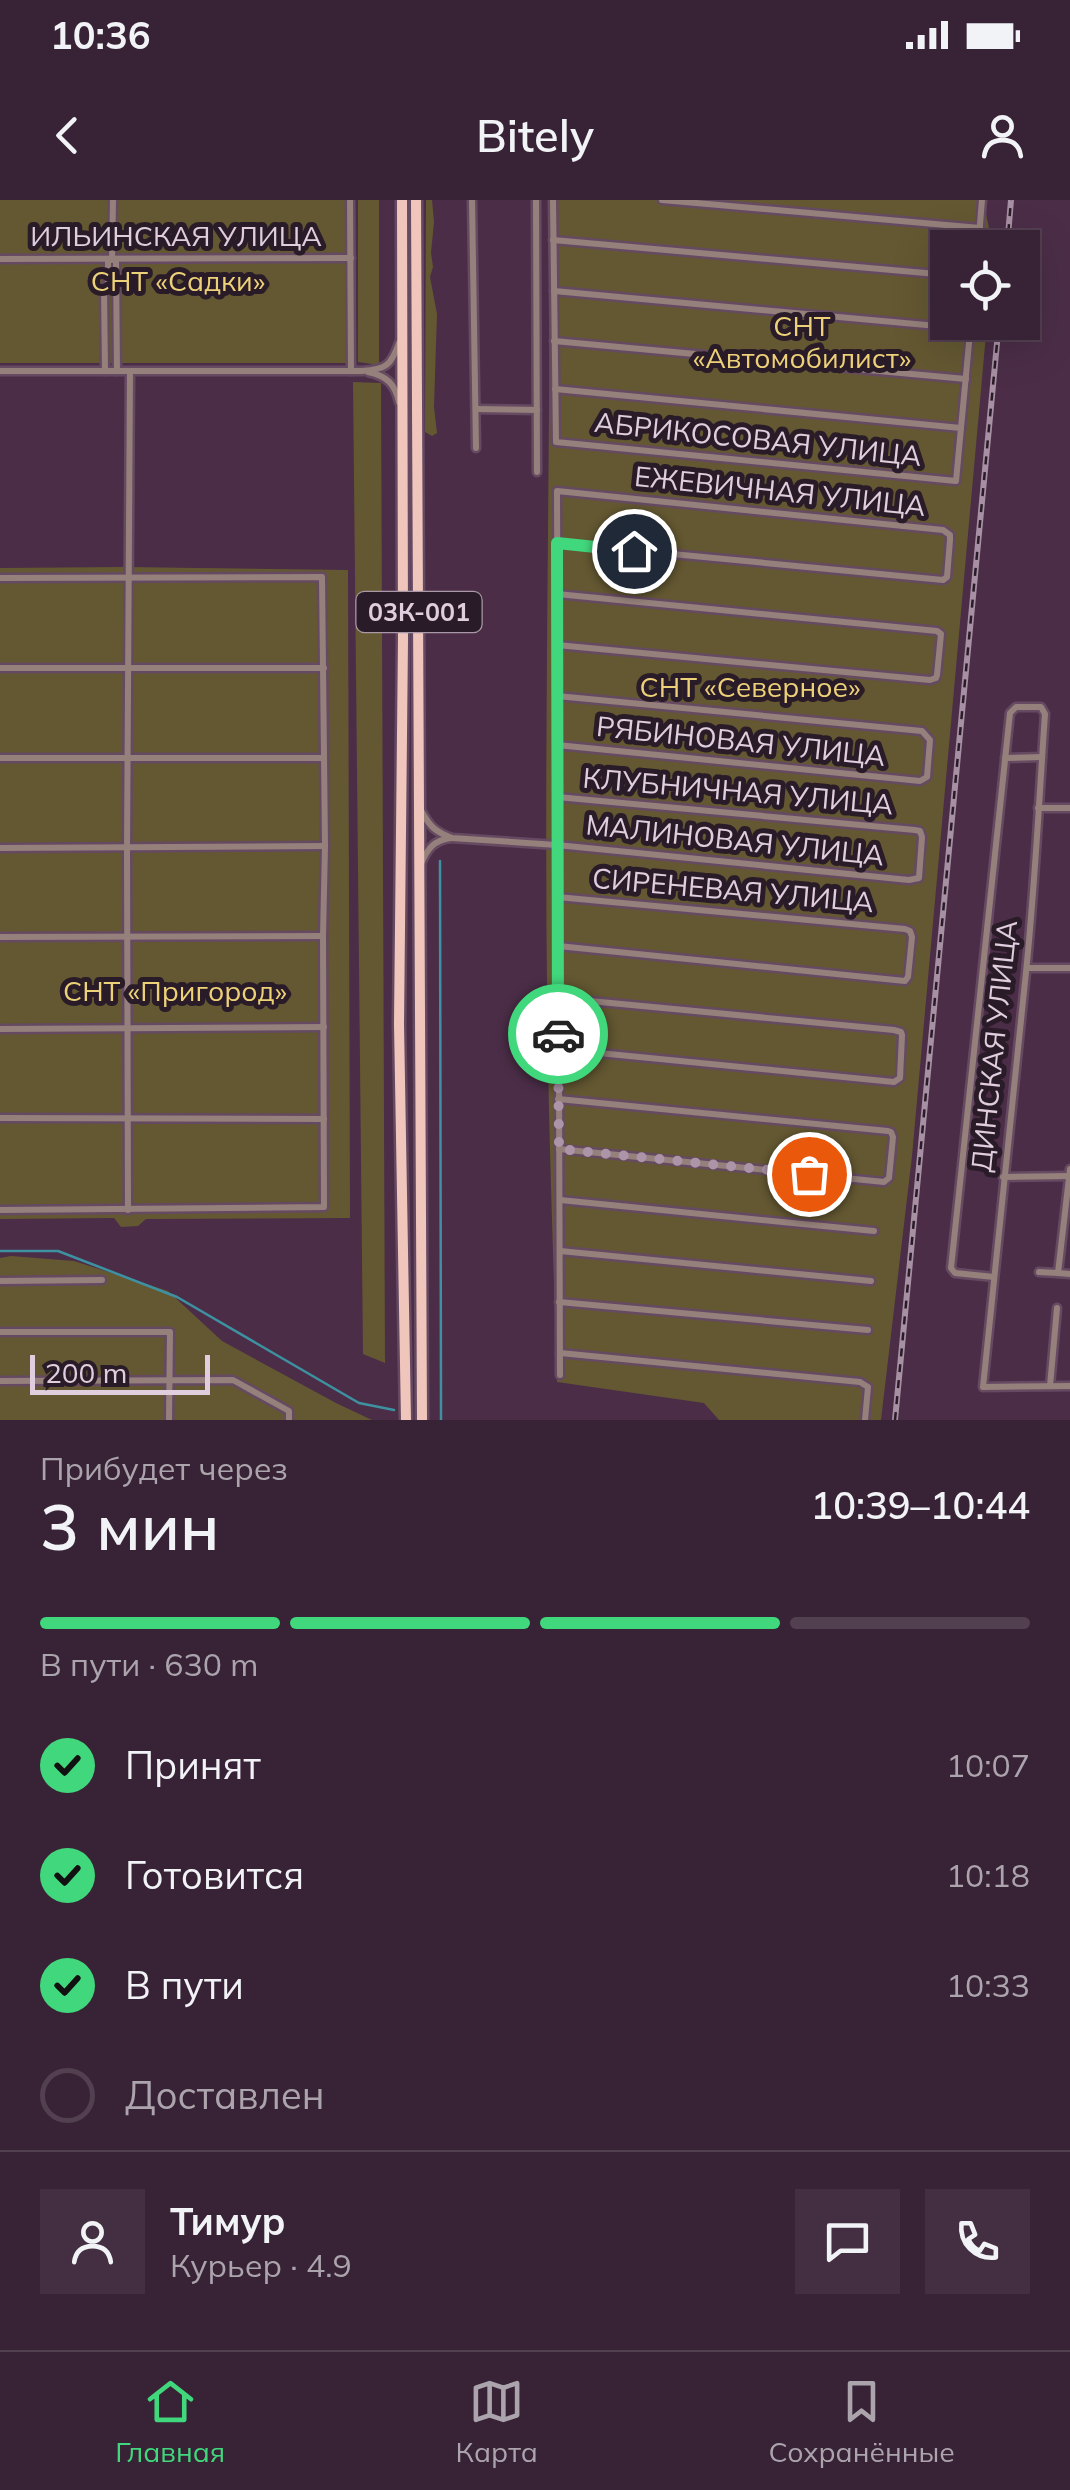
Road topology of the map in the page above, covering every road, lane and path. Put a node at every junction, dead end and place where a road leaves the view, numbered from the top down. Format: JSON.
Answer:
{"nodes":[{"id":1,"x":112,"y":200,"type":"edge"},
{"id":2,"x":350,"y":200,"type":"edge"},
{"id":3,"x":402,"y":200,"type":"edge"},
{"id":4,"x":416,"y":200,"type":"edge"},
{"id":5,"x":472,"y":200,"type":"edge"},
{"id":6,"x":536,"y":200,"type":"edge"},
{"id":7,"x":554,"y":200,"type":"edge"},
{"id":8,"x":662,"y":200,"type":"edge"},
{"id":9,"x":982,"y":200,"type":"edge"},
{"id":10,"x":980,"y":228,"type":"joint"},
{"id":11,"x":553,"y":240,"type":"junction"},
{"id":12,"x":352,"y":258,"type":"junction"},
{"id":13,"x":0,"y":260,"type":"edge"},
{"id":14,"x":112,"y":260,"type":"junction"},
{"id":15,"x":930,"y":273,"type":"edge"},
{"id":16,"x":554,"y":290,"type":"junction"},
{"id":17,"x":930,"y":323,"type":"edge"},
{"id":18,"x":402,"y":330,"type":"junction"},
{"id":19,"x":969,"y":340,"type":"edge"},
{"id":20,"x":554,"y":341,"type":"junction"},
{"id":21,"x":0,"y":370,"type":"edge"},
{"id":22,"x":105,"y":371,"type":"junction"},
{"id":23,"x":116,"y":371,"type":"junction"},
{"id":24,"x":350,"y":371,"type":"junction"},
{"id":25,"x":362,"y":371,"type":"junction"},
{"id":26,"x":130,"y":372,"type":"junction"},
{"id":27,"x":966,"y":379,"type":"junction"},
{"id":28,"x":555,"y":389,"type":"junction"},
{"id":29,"x":476,"y":409,"type":"junction"},
{"id":30,"x":537,"y":410,"type":"junction"},
{"id":31,"x":402,"y":419,"type":"junction"},
{"id":32,"x":962,"y":428,"type":"junction"},
{"id":33,"x":476,"y":448,"type":"dead end"},
{"id":34,"x":538,"y":472,"type":"dead end"},
{"id":35,"x":557,"y":543,"type":"junction"},
{"id":36,"x":0,"y":578,"type":"edge"},
{"id":37,"x":128,"y":578,"type":"junction"},
{"id":38,"x":557,"y":594,"type":"junction"},
{"id":39,"x":557,"y":645,"type":"junction"},
{"id":40,"x":127,"y":667,"type":"junction"},
{"id":41,"x":0,"y":668,"type":"edge"},
{"id":42,"x":324,"y":668,"type":"junction"},
{"id":43,"x":557,"y":696,"type":"junction"},
{"id":44,"x":557,"y":746,"type":"junction"},
{"id":45,"x":128,"y":757,"type":"junction"},
{"id":46,"x":0,"y":758,"type":"edge"},
{"id":47,"x":324,"y":758,"type":"junction"},
{"id":48,"x":1005,"y":758,"type":"junction"},
{"id":49,"x":1042,"y":758,"type":"junction"},
{"id":50,"x":557,"y":798,"type":"junction"},
{"id":51,"x":420,"y":807,"type":"junction"},
{"id":52,"x":1038,"y":808,"type":"junction"},
{"id":53,"x":1070,"y":808,"type":"edge"},
{"id":54,"x":452,"y":838,"type":"junction"},
{"id":55,"x":558,"y":845,"type":"junction"},
{"id":56,"x":325,"y":846,"type":"junction"},
{"id":57,"x":0,"y":848,"type":"edge"},
{"id":58,"x":127,"y":849,"type":"junction"},
{"id":59,"x":420,"y":867,"type":"junction"},
{"id":60,"x":909,"y":880,"type":"joint"},
{"id":61,"x":557,"y":897,"type":"junction"},
{"id":62,"x":322,"y":936,"type":"junction"},
{"id":63,"x":0,"y":937,"type":"edge"},
{"id":64,"x":127,"y":937,"type":"junction"},
{"id":65,"x":558,"y":946,"type":"junction"},
{"id":66,"x":1027,"y":968,"type":"junction"},
{"id":67,"x":1070,"y":968,"type":"edge"},
{"id":68,"x":400,"y":982,"type":"junction"},
{"id":69,"x":422,"y":983,"type":"junction"},
{"id":70,"x":558,"y":998,"type":"junction"},
{"id":71,"x":400,"y":1024,"type":"junction"},
{"id":72,"x":421,"y":1024,"type":"junction"},
{"id":73,"x":324,"y":1027,"type":"junction"},
{"id":74,"x":0,"y":1028,"type":"edge"},
{"id":75,"x":128,"y":1028,"type":"junction"},
{"id":76,"x":558,"y":1049,"type":"junction"},
{"id":77,"x":558,"y":1098,"type":"junction"},
{"id":78,"x":0,"y":1118,"type":"edge"},
{"id":79,"x":324,"y":1118,"type":"junction"},
{"id":80,"x":126,"y":1119,"type":"junction"},
{"id":81,"x":559,"y":1149,"type":"junction"},
{"id":82,"x":1070,"y":1174,"type":"edge"},
{"id":83,"x":1003,"y":1177,"type":"junction"},
{"id":84,"x":560,"y":1200,"type":"junction"},
{"id":85,"x":0,"y":1210,"type":"edge"},
{"id":86,"x":128,"y":1210,"type":"junction"},
{"id":87,"x":874,"y":1231,"type":"dead end"},
{"id":88,"x":560,"y":1251,"type":"junction"},
{"id":89,"x":1039,"y":1272,"type":"dead end"},
{"id":90,"x":1058,"y":1273,"type":"junction"},
{"id":91,"x":1070,"y":1274,"type":"edge"},
{"id":92,"x":994,"y":1277,"type":"junction"},
{"id":93,"x":102,"y":1280,"type":"dead end"},
{"id":94,"x":871,"y":1281,"type":"dead end"},
{"id":95,"x":0,"y":1282,"type":"edge"},
{"id":96,"x":559,"y":1302,"type":"junction"},
{"id":97,"x":1058,"y":1308,"type":"dead end"},
{"id":98,"x":868,"y":1330,"type":"dead end"},
{"id":99,"x":0,"y":1332,"type":"edge"},
{"id":100,"x":560,"y":1352,"type":"junction"},
{"id":101,"x":560,"y":1375,"type":"dead end"},
{"id":102,"x":170,"y":1380,"type":"junction"},
{"id":103,"x":0,"y":1381,"type":"edge"},
{"id":104,"x":1050,"y":1386,"type":"junction"},
{"id":105,"x":1070,"y":1386,"type":"edge"},
{"id":106,"x":170,"y":1420,"type":"edge"},
{"id":107,"x":289,"y":1420,"type":"edge"},
{"id":108,"x":405,"y":1420,"type":"edge"},
{"id":109,"x":422,"y":1420,"type":"edge"},
{"id":110,"x":866,"y":1420,"type":"edge"}],
"edges":[{"from":1,"to":14,"type":"street"},
{"from":2,"to":12,"type":"street"},
{"from":3,"to":18,"type":"main road","number":"03К-001"},
{"from":4,"to":51,"type":"main road","number":"03К-001"},
{"from":5,"to":29,"type":"street"},
{"from":6,"to":30,"type":"street"},
{"from":7,"to":11,"type":"street"},
{"from":8,"to":10,"type":"street"},
{"from":9,"to":10,"type":"street"},
{"from":11,"to":15,"type":"street"},
{"from":11,"to":16,"type":"street"},
{"from":12,"to":14,"type":"street","name":"ИЛЬИНСКАЯ УЛИЦА"},
{"from":12,"to":24,"type":"street"},
{"from":13,"to":14,"type":"street","name":"ИЛЬИНСКАЯ УЛИЦА"},
{"from":14,"to":22,"type":"street"},
{"from":14,"to":23,"type":"street"},
{"from":16,"to":17,"type":"street"},
{"from":16,"to":20,"type":"street"},
{"from":18,"to":25,"type":"street"},
{"from":18,"to":31,"type":"main road","number":"03К-001"},
{"from":19,"to":27,"type":"street"},
{"from":20,"to":27,"type":"street"},
{"from":20,"to":28,"type":"street"},
{"from":21,"to":22,"type":"street"},
{"from":22,"to":23,"type":"street"},
{"from":23,"to":26,"type":"street"},
{"from":24,"to":25,"type":"street"},
{"from":24,"to":26,"type":"street"},
{"from":25,"to":31,"type":"street"},
{"from":26,"to":37,"type":"street"},
{"from":27,"to":32,"type":"street"},
{"from":28,"to":32,"type":"street"},
{"from":28,"to":32,"type":"street","name":"АБРИКОСОВАЯ УЛИЦА"},
{"from":29,"to":30,"type":"street"},
{"from":29,"to":33,"type":"street"},
{"from":30,"to":34,"type":"street"},
{"from":31,"to":68,"type":"main road","number":"03К-001"},
{"from":35,"to":35,"type":"street","name":"ЕЖЕВИЧНАЯ УЛИЦА"},
{"from":35,"to":38,"type":"street"},
{"from":36,"to":37,"type":"street"},
{"from":37,"to":40,"type":"street"},
{"from":37,"to":42,"type":"street"},
{"from":38,"to":39,"type":"street"},
{"from":38,"to":39,"type":"street"},
{"from":39,"to":43,"type":"street"},
{"from":40,"to":41,"type":"street"},
{"from":40,"to":42,"type":"street"},
{"from":40,"to":45,"type":"street"},
{"from":42,"to":47,"type":"street"},
{"from":43,"to":44,"type":"street"},
{"from":43,"to":44,"type":"street","name":"РЯБИНОВАЯ УЛИЦА"},
{"from":44,"to":50,"type":"street"},
{"from":45,"to":46,"type":"street"},
{"from":45,"to":47,"type":"street"},
{"from":45,"to":58,"type":"street"},
{"from":47,"to":56,"type":"street"},
{"from":48,"to":49,"type":"street"},
{"from":48,"to":49,"type":"street","name":"ДИНСКАЯ УЛИЦА"},
{"from":48,"to":92,"type":"street"},
{"from":49,"to":52,"type":"street","name":"ДИНСКАЯ УЛИЦА"},
{"from":50,"to":55,"type":"street"},
{"from":50,"to":60,"type":"street","name":"КЛУБНИЧНАЯ УЛИЦА"},
{"from":51,"to":54,"type":"street"},
{"from":51,"to":59,"type":"main road","number":"03К-001"},
{"from":52,"to":53,"type":"street"},
{"from":52,"to":66,"type":"street","name":"ДИНСКАЯ УЛИЦА"},
{"from":54,"to":55,"type":"street","name":"МАЛИНОВАЯ УЛИЦА"},
{"from":54,"to":59,"type":"street"},
{"from":55,"to":60,"type":"street","name":"МАЛИНОВАЯ УЛИЦА"},
{"from":55,"to":61,"type":"street"},
{"from":56,"to":58,"type":"street"},
{"from":56,"to":62,"type":"street"},
{"from":57,"to":58,"type":"street"},
{"from":58,"to":64,"type":"street"},
{"from":59,"to":69,"type":"main road","number":"03К-001"},
{"from":61,"to":65,"type":"street"},
{"from":61,"to":65,"type":"street","name":"СИРЕНЕВАЯ УЛИЦА"},
{"from":62,"to":64,"type":"street"},
{"from":62,"to":73,"type":"street"},
{"from":63,"to":64,"type":"street"},
{"from":64,"to":75,"type":"street"},
{"from":65,"to":70,"type":"street"},
{"from":66,"to":67,"type":"street"},
{"from":66,"to":83,"type":"street","name":"ДИНСКАЯ УЛИЦА"},
{"from":68,"to":69,"type":"main road"},
{"from":68,"to":71,"type":"main road","number":"03К-001"},
{"from":69,"to":72,"type":"main road","number":"03К-001"},
{"from":70,"to":76,"type":"street"},
{"from":70,"to":76,"type":"street"},
{"from":71,"to":72,"type":"main road"},
{"from":71,"to":108,"type":"main road","number":"03К-001"},
{"from":72,"to":109,"type":"main road","number":"03К-001"},
{"from":73,"to":75,"type":"street"},
{"from":73,"to":79,"type":"street"},
{"from":74,"to":75,"type":"street"},
{"from":75,"to":80,"type":"street"},
{"from":76,"to":77,"type":"street"},
{"from":77,"to":81,"type":"street"},
{"from":77,"to":81,"type":"street"},
{"from":78,"to":80,"type":"street"},
{"from":79,"to":80,"type":"street"},
{"from":79,"to":86,"type":"street"},
{"from":80,"to":86,"type":"street"},
{"from":81,"to":84,"type":"street"},
{"from":82,"to":83,"type":"street"},
{"from":82,"to":90,"type":"street"},
{"from":83,"to":92,"type":"street","name":"ДИНСКАЯ УЛИЦА"},
{"from":84,"to":87,"type":"street"},
{"from":84,"to":88,"type":"street"},
{"from":85,"to":86,"type":"street"},
{"from":88,"to":94,"type":"street"},
{"from":88,"to":96,"type":"street"},
{"from":89,"to":90,"type":"street"},
{"from":90,"to":91,"type":"street"},
{"from":92,"to":104,"type":"street","name":"ДИНСКАЯ УЛИЦА"},
{"from":93,"to":95,"type":"street"},
{"from":96,"to":98,"type":"street"},
{"from":96,"to":100,"type":"street"},
{"from":97,"to":104,"type":"street"},
{"from":99,"to":102,"type":"street"},
{"from":100,"to":101,"type":"street"},
{"from":100,"to":110,"type":"street"},
{"from":102,"to":103,"type":"street"},
{"from":102,"to":106,"type":"street"},
{"from":102,"to":107,"type":"street"},
{"from":104,"to":105,"type":"street"}]}
